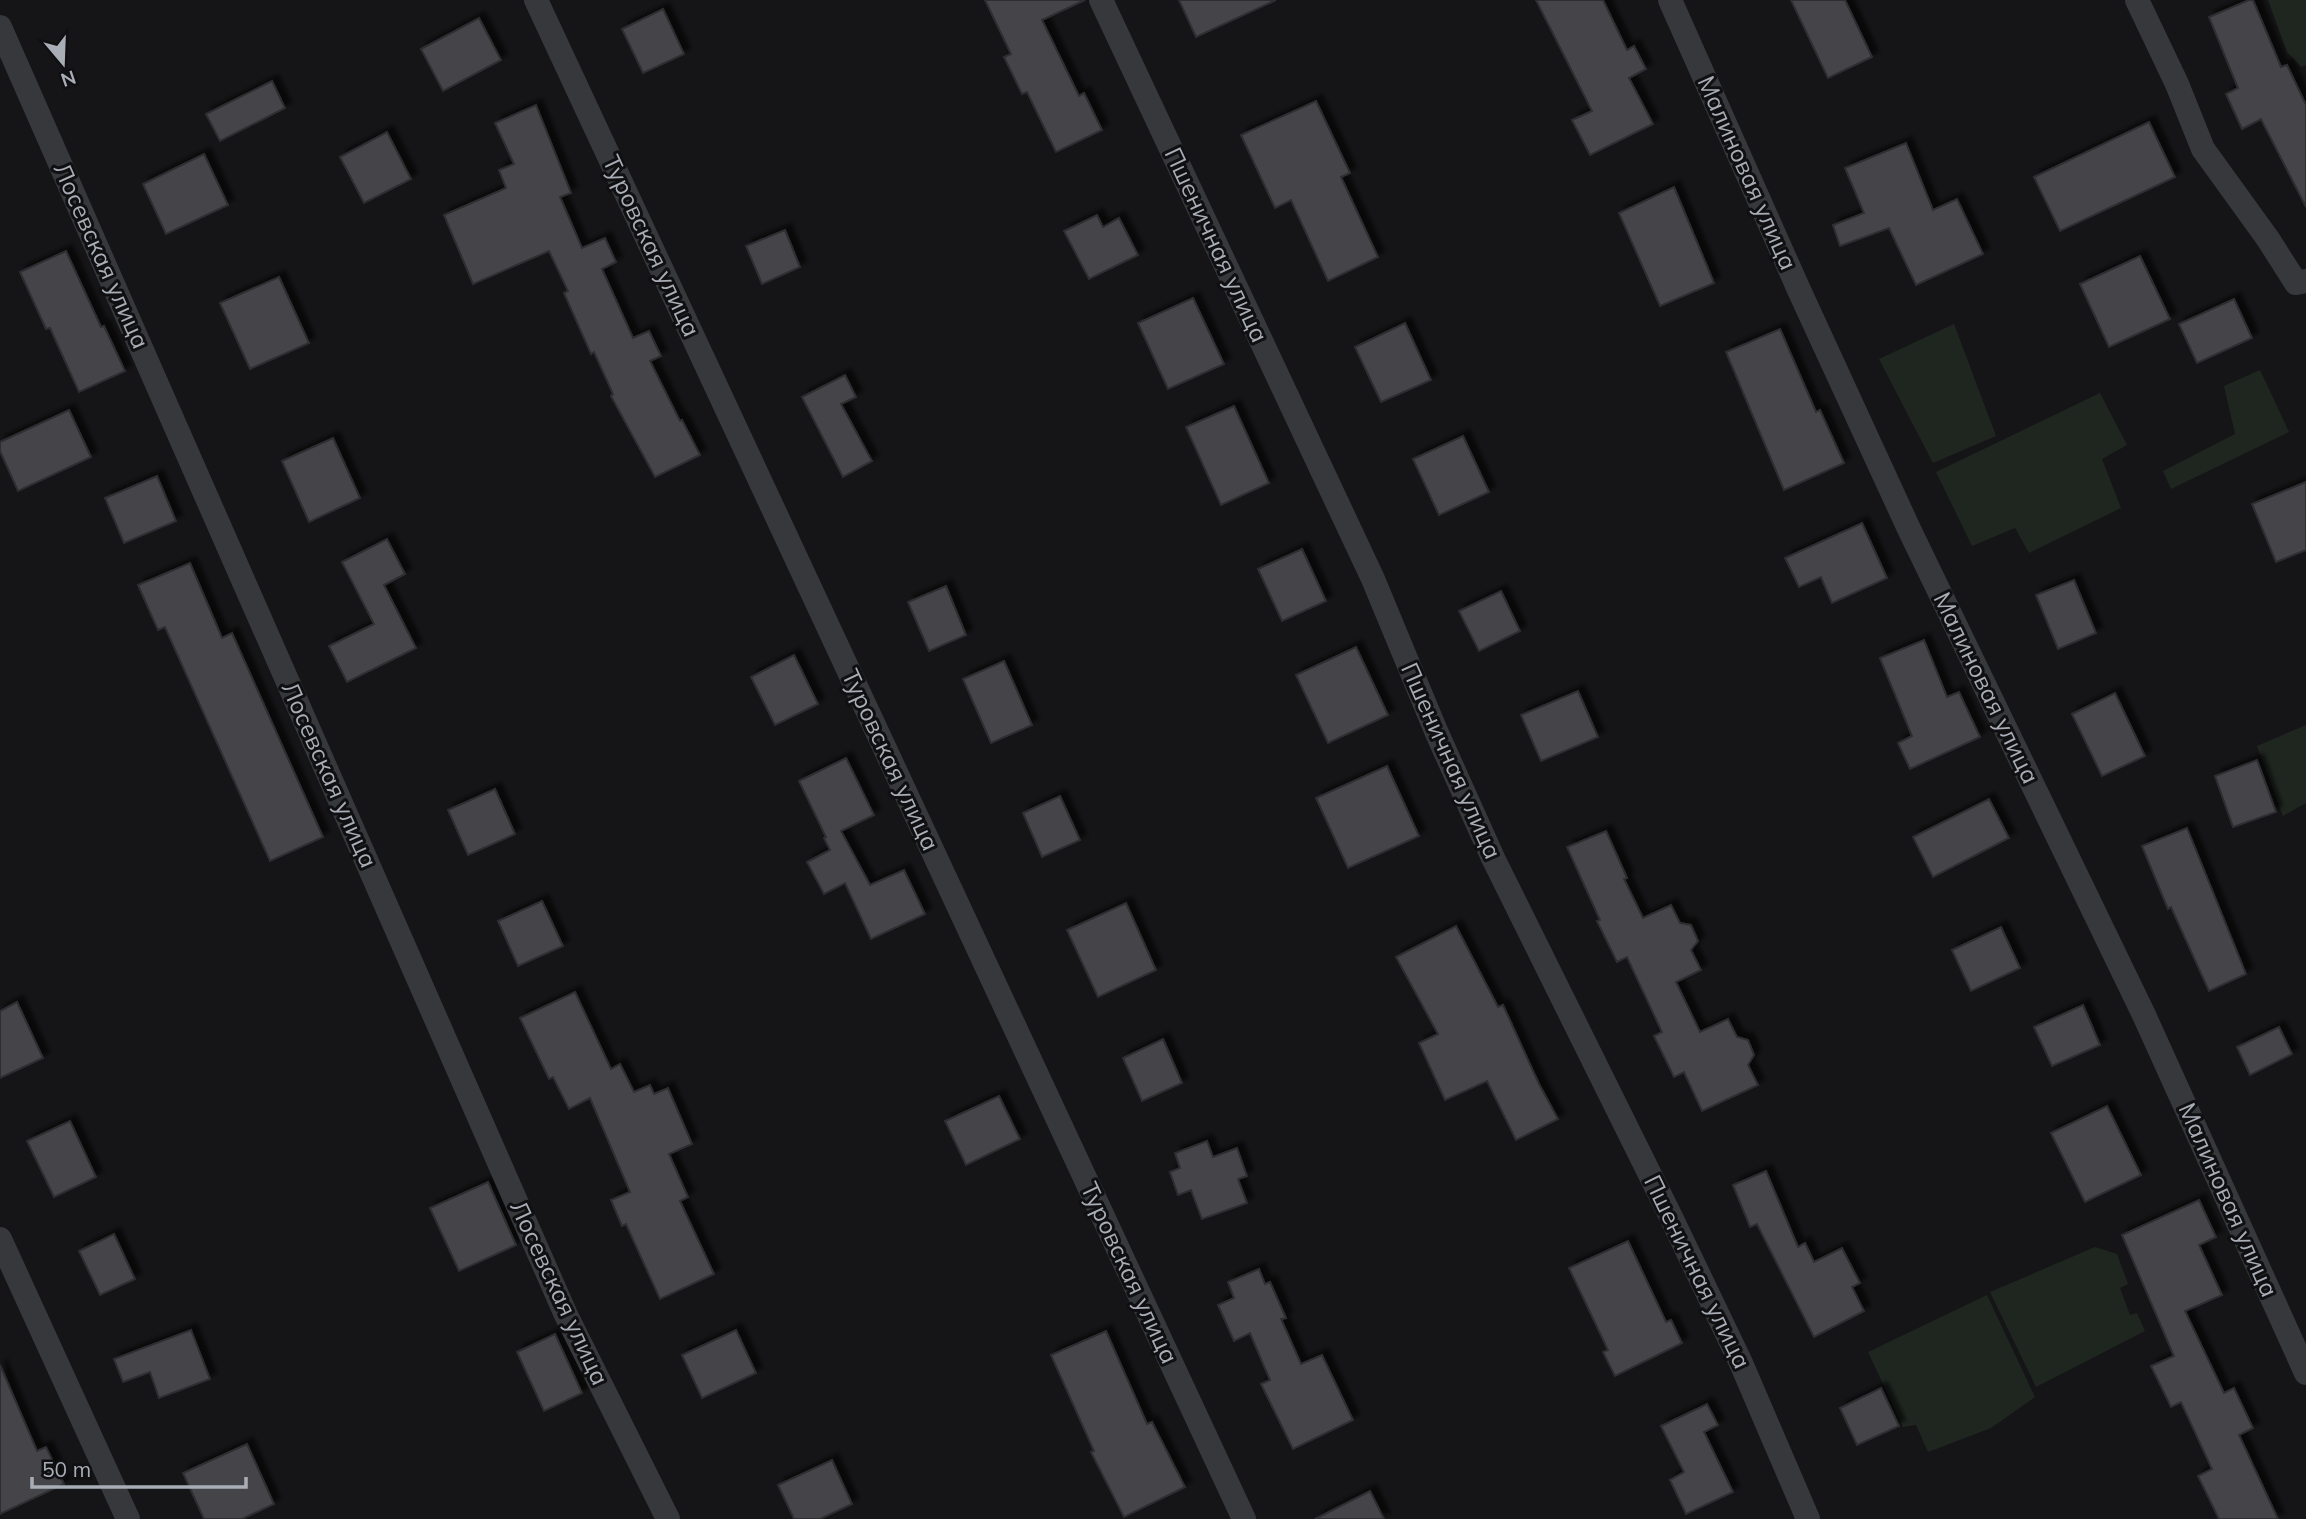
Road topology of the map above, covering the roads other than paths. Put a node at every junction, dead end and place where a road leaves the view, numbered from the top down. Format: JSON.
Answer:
{"nodes":[{"id":1,"x":536,"y":0,"type":"edge"},
{"id":2,"x":1101,"y":0,"type":"edge"},
{"id":3,"x":1671,"y":0,"type":"edge"},
{"id":4,"x":2137,"y":0,"type":"edge"},
{"id":5,"x":0,"y":27,"type":"edge"},
{"id":6,"x":2301,"y":282,"type":"edge"},
{"id":7,"x":0,"y":1239,"type":"edge"},
{"id":8,"x":2306,"y":1373,"type":"edge"},
{"id":9,"x":128,"y":1519,"type":"edge"},
{"id":10,"x":668,"y":1519,"type":"edge"},
{"id":11,"x":1244,"y":1519,"type":"edge"},
{"id":12,"x":1808,"y":1519,"type":"edge"}],
"edges":[{"from":1,"to":11,"type":"street","name":"Туровская улица"},
{"from":2,"to":12,"type":"street","name":"Пшеничная улица"},
{"from":3,"to":8,"type":"street","name":"Малиновая улица"},
{"from":4,"to":6,"type":"street"},
{"from":5,"to":10,"type":"street","name":"Лосевская улица"},
{"from":7,"to":9,"type":"street"}]}
